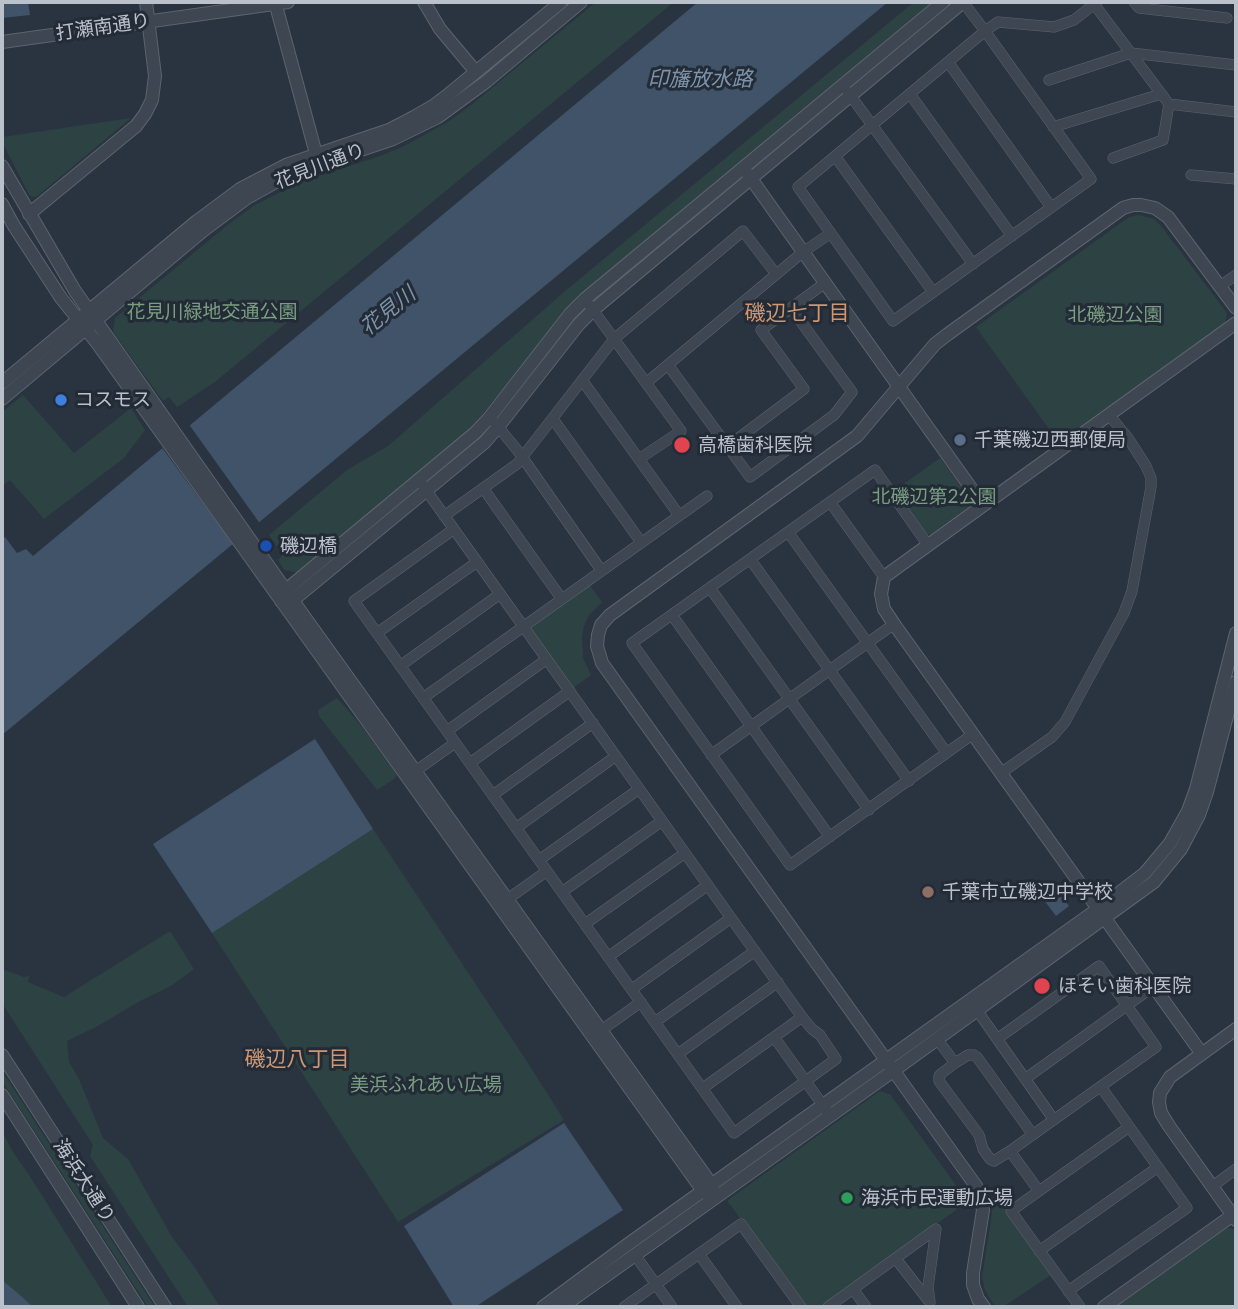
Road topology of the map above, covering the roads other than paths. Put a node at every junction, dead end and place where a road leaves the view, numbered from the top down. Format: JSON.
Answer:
{"nodes":[{"id":1,"x":146,"y":2,"type":"edge"},
{"id":2,"x":280,"y":2,"type":"edge"},
{"id":3,"x":424,"y":2,"type":"edge"},
{"id":4,"x":561,"y":2,"type":"edge"},
{"id":5,"x":581,"y":2,"type":"edge"},
{"id":6,"x":943,"y":2,"type":"edge"},
{"id":7,"x":963,"y":2,"type":"edge"},
{"id":8,"x":1134,"y":2,"type":"edge"},
{"id":9,"x":1096,"y":3,"type":"edge"},
{"id":10,"x":1227,"y":18,"type":"dead end"},
{"id":11,"x":148,"y":21,"type":"junction"},
{"id":12,"x":985,"y":31,"type":"junction"},
{"id":13,"x":2,"y":42,"type":"edge"},
{"id":14,"x":1131,"y":53,"type":"junction"},
{"id":15,"x":948,"y":62,"type":"junction"},
{"id":16,"x":1236,"y":65,"type":"edge"},
{"id":17,"x":476,"y":72,"type":"junction"},
{"id":18,"x":1049,"y":80,"type":"dead end"},
{"id":19,"x":847,"y":91,"type":"junction"},
{"id":20,"x":910,"y":94,"type":"junction"},
{"id":21,"x":1161,"y":94,"type":"junction"},
{"id":22,"x":1169,"y":104,"type":"junction"},
{"id":23,"x":1236,"y":112,"type":"edge"},
{"id":24,"x":873,"y":124,"type":"junction"},
{"id":25,"x":1053,"y":127,"type":"junction"},
{"id":26,"x":316,"y":154,"type":"junction"},
{"id":27,"x":835,"y":156,"type":"junction"},
{"id":28,"x":1113,"y":158,"type":"dead end"},
{"id":29,"x":2,"y":166,"type":"edge"},
{"id":30,"x":742,"y":167,"type":"junction"},
{"id":31,"x":1191,"y":175,"type":"dead end"},
{"id":32,"x":751,"y":179,"type":"junction"},
{"id":33,"x":1236,"y":179,"type":"edge"},
{"id":34,"x":2,"y":204,"type":"edge"},
{"id":35,"x":1051,"y":207,"type":"junction"},
{"id":36,"x":29,"y":214,"type":"junction"},
{"id":37,"x":14,"y":226,"type":"junction"},
{"id":38,"x":831,"y":233,"type":"junction"},
{"id":39,"x":2,"y":235,"type":"edge"},
{"id":40,"x":1012,"y":236,"type":"junction"},
{"id":41,"x":803,"y":252,"type":"junction"},
{"id":42,"x":972,"y":264,"type":"junction"},
{"id":43,"x":776,"y":274,"type":"junction"},
{"id":44,"x":1236,"y":275,"type":"edge"},
{"id":45,"x":825,"y":283,"type":"junction"},
{"id":46,"x":1220,"y":286,"type":"junction"},
{"id":47,"x":933,"y":292,"type":"junction"},
{"id":48,"x":589,"y":305,"type":"junction"},
{"id":49,"x":791,"y":308,"type":"junction"},
{"id":50,"x":1236,"y":308,"type":"edge"},
{"id":51,"x":87,"y":319,"type":"junction"},
{"id":52,"x":1236,"y":323,"type":"edge"},
{"id":53,"x":614,"y":339,"type":"junction"},
{"id":54,"x":668,"y":365,"type":"junction"},
{"id":55,"x":582,"y":380,"type":"junction"},
{"id":56,"x":2,"y":383,"type":"edge"},
{"id":57,"x":646,"y":383,"type":"junction"},
{"id":58,"x":899,"y":387,"type":"junction"},
{"id":59,"x":2,"y":398,"type":"edge"},
{"id":60,"x":1108,"y":415,"type":"junction"},
{"id":61,"x":553,"y":419,"type":"junction"},
{"id":62,"x":494,"y":422,"type":"junction"},
{"id":63,"x":728,"y":446,"type":"junction"},
{"id":64,"x":522,"y":458,"type":"junction"},
{"id":65,"x":639,"y":459,"type":"junction"},
{"id":66,"x":423,"y":485,"type":"junction"},
{"id":67,"x":483,"y":488,"type":"junction"},
{"id":68,"x":708,"y":496,"type":"dead end"},
{"id":69,"x":830,"y":502,"type":"junction"},
{"id":70,"x":983,"y":505,"type":"junction"},
{"id":71,"x":680,"y":515,"type":"junction"},
{"id":72,"x":444,"y":516,"type":"junction"},
{"id":73,"x":454,"y":529,"type":"junction"},
{"id":74,"x":789,"y":532,"type":"junction"},
{"id":75,"x":641,"y":542,"type":"junction"},
{"id":76,"x":928,"y":545,"type":"junction"},
{"id":77,"x":750,"y":559,"type":"junction"},
{"id":78,"x":477,"y":562,"type":"junction"},
{"id":79,"x":601,"y":570,"type":"junction"},
{"id":80,"x":884,"y":577,"type":"junction"},
{"id":81,"x":710,"y":587,"type":"junction"},
{"id":82,"x":500,"y":594,"type":"junction"},
{"id":83,"x":286,"y":597,"type":"junction"},
{"id":84,"x":561,"y":598,"type":"junction"},
{"id":85,"x":671,"y":615,"type":"junction"},
{"id":86,"x":894,"y":624,"type":"junction"},
{"id":87,"x":523,"y":626,"type":"junction"},
{"id":88,"x":377,"y":633,"type":"junction"},
{"id":89,"x":1236,"y":633,"type":"edge"},
{"id":90,"x":868,"y":643,"type":"junction"},
{"id":91,"x":547,"y":659,"type":"junction"},
{"id":92,"x":400,"y":666,"type":"junction"},
{"id":93,"x":829,"y":670,"type":"junction"},
{"id":94,"x":1236,"y":682,"type":"edge"},
{"id":95,"x":570,"y":691,"type":"junction"},
{"id":96,"x":423,"y":698,"type":"junction"},
{"id":97,"x":789,"y":699,"type":"junction"},
{"id":98,"x":593,"y":723,"type":"junction"},
{"id":99,"x":751,"y":726,"type":"junction"},
{"id":100,"x":447,"y":730,"type":"junction"},
{"id":101,"x":973,"y":734,"type":"junction"},
{"id":102,"x":456,"y":743,"type":"junction"},
{"id":103,"x":946,"y":752,"type":"junction"},
{"id":104,"x":711,"y":755,"type":"junction"},
{"id":105,"x":616,"y":756,"type":"junction"},
{"id":106,"x":470,"y":763,"type":"junction"},
{"id":107,"x":1001,"y":773,"type":"junction"},
{"id":108,"x":411,"y":774,"type":"junction"},
{"id":109,"x":909,"y":781,"type":"junction"},
{"id":110,"x":639,"y":789,"type":"junction"},
{"id":111,"x":493,"y":795,"type":"junction"},
{"id":112,"x":869,"y":810,"type":"junction"},
{"id":113,"x":662,"y":821,"type":"junction"},
{"id":114,"x":516,"y":828,"type":"junction"},
{"id":115,"x":830,"y":837,"type":"junction"},
{"id":116,"x":685,"y":853,"type":"junction"},
{"id":117,"x":539,"y":860,"type":"junction"},
{"id":118,"x":547,"y":871,"type":"junction"},
{"id":119,"x":708,"y":886,"type":"junction"},
{"id":120,"x":562,"y":892,"type":"junction"},
{"id":121,"x":503,"y":902,"type":"junction"},
{"id":122,"x":1102,"y":914,"type":"junction"},
{"id":123,"x":731,"y":918,"type":"junction"},
{"id":124,"x":585,"y":924,"type":"junction"},
{"id":125,"x":755,"y":951,"type":"junction"},
{"id":126,"x":608,"y":957,"type":"junction"},
{"id":127,"x":778,"y":982,"type":"junction"},
{"id":128,"x":1154,"y":986,"type":"junction"},
{"id":129,"x":632,"y":989,"type":"junction"},
{"id":130,"x":641,"y":1002,"type":"junction"},
{"id":131,"x":973,"y":1005,"type":"junction"},
{"id":132,"x":1127,"y":1006,"type":"junction"},
{"id":133,"x":802,"y":1017,"type":"junction"},
{"id":134,"x":655,"y":1022,"type":"junction"},
{"id":135,"x":1236,"y":1029,"type":"edge"},
{"id":136,"x":597,"y":1033,"type":"junction"},
{"id":137,"x":774,"y":1037,"type":"junction"},
{"id":138,"x":937,"y":1039,"type":"junction"},
{"id":139,"x":997,"y":1039,"type":"junction"},
{"id":140,"x":678,"y":1054,"type":"junction"},
{"id":141,"x":1202,"y":1054,"type":"junction"},
{"id":142,"x":2,"y":1055,"type":"edge"},
{"id":143,"x":955,"y":1063,"type":"junction"},
{"id":144,"x":889,"y":1066,"type":"junction"},
{"id":145,"x":1025,"y":1079,"type":"junction"},
{"id":146,"x":806,"y":1081,"type":"junction"},
{"id":147,"x":1101,"y":1087,"type":"junction"},
{"id":148,"x":703,"y":1088,"type":"junction"},
{"id":149,"x":2,"y":1095,"type":"edge"},
{"id":150,"x":826,"y":1110,"type":"junction"},
{"id":151,"x":1054,"y":1120,"type":"junction"},
{"id":152,"x":1129,"y":1127,"type":"junction"},
{"id":153,"x":1033,"y":1135,"type":"junction"},
{"id":154,"x":1010,"y":1151,"type":"junction"},
{"id":155,"x":1158,"y":1167,"type":"junction"},
{"id":156,"x":1236,"y":1169,"type":"edge"},
{"id":157,"x":1213,"y":1186,"type":"junction"},
{"id":158,"x":710,"y":1191,"type":"junction"},
{"id":159,"x":1039,"y":1191,"type":"junction"},
{"id":160,"x":1235,"y":1217,"type":"edge"},
{"id":161,"x":1039,"y":1251,"type":"junction"},
{"id":162,"x":699,"y":1254,"type":"junction"},
{"id":163,"x":635,"y":1255,"type":"junction"},
{"id":164,"x":896,"y":1259,"type":"junction"},
{"id":165,"x":656,"y":1284,"type":"junction"},
{"id":166,"x":853,"y":1289,"type":"junction"},
{"id":167,"x":1068,"y":1291,"type":"junction"},
{"id":168,"x":931,"y":1305,"type":"edge"},
{"id":169,"x":557,"y":1306,"type":"edge"},
{"id":170,"x":138,"y":1307,"type":"edge"},
{"id":171,"x":165,"y":1307,"type":"edge"},
{"id":172,"x":624,"y":1307,"type":"edge"},
{"id":173,"x":672,"y":1307,"type":"edge"},
{"id":174,"x":737,"y":1307,"type":"edge"},
{"id":175,"x":801,"y":1307,"type":"edge"},
{"id":176,"x":828,"y":1307,"type":"edge"},
{"id":177,"x":866,"y":1307,"type":"edge"},
{"id":178,"x":984,"y":1307,"type":"edge"},
{"id":179,"x":1080,"y":1307,"type":"edge"},
{"id":180,"x":1104,"y":1307,"type":"edge"}],
"edges":[{"from":1,"to":11,"type":"street"},
{"from":2,"to":11,"type":"street","name":"打瀬南通り"},
{"from":2,"to":26,"type":"street"},
{"from":3,"to":17,"type":"street"},
{"from":4,"to":17,"type":"street","name":"花見川通り"},
{"from":5,"to":51,"type":"street","name":"花見川通り"},
{"from":6,"to":19,"type":"street"},
{"from":7,"to":12,"type":"street"},
{"from":7,"to":19,"type":"street"},
{"from":8,"to":10,"type":"street"},
{"from":9,"to":12,"type":"street"},
{"from":9,"to":14,"type":"street"},
{"from":11,"to":13,"type":"street","name":"打瀬南通り"},
{"from":11,"to":36,"type":"street"},
{"from":12,"to":15,"type":"street"},
{"from":12,"to":25,"type":"street"},
{"from":14,"to":16,"type":"street"},
{"from":14,"to":18,"type":"street"},
{"from":14,"to":21,"type":"street"},
{"from":15,"to":20,"type":"street"},
{"from":15,"to":35,"type":"street"},
{"from":17,"to":26,"type":"street","name":"花見川通り"},
{"from":19,"to":24,"type":"street"},
{"from":19,"to":30,"type":"street"},
{"from":19,"to":32,"type":"street"},
{"from":20,"to":24,"type":"street"},
{"from":20,"to":40,"type":"street"},
{"from":21,"to":22,"type":"street"},
{"from":21,"to":25,"type":"street"},
{"from":22,"to":23,"type":"street"},
{"from":22,"to":28,"type":"street"},
{"from":24,"to":27,"type":"street"},
{"from":24,"to":42,"type":"street"},
{"from":25,"to":35,"type":"street"},
{"from":26,"to":51,"type":"street","name":"花見川通り"},
{"from":27,"to":38,"type":"street"},
{"from":27,"to":47,"type":"street"},
{"from":29,"to":36,"type":"street"},
{"from":30,"to":32,"type":"street"},
{"from":30,"to":48,"type":"street"},
{"from":31,"to":33,"type":"street"},
{"from":32,"to":41,"type":"street"},
{"from":32,"to":48,"type":"street"},
{"from":34,"to":37,"type":"street"},
{"from":35,"to":40,"type":"street"},
{"from":36,"to":51,"type":"street"},
{"from":37,"to":39,"type":"street"},
{"from":37,"to":51,"type":"street"},
{"from":38,"to":41,"type":"street"},
{"from":38,"to":47,"type":"street"},
{"from":40,"to":42,"type":"street"},
{"from":41,"to":43,"type":"street"},
{"from":41,"to":45,"type":"street"},
{"from":42,"to":47,"type":"street"},
{"from":43,"to":53,"type":"street"},
{"from":43,"to":54,"type":"street"},
{"from":44,"to":46,"type":"street"},
{"from":45,"to":49,"type":"street"},
{"from":45,"to":58,"type":"street"},
{"from":46,"to":50,"type":"street"},
{"from":46,"to":58,"type":"street"},
{"from":48,"to":53,"type":"street"},
{"from":48,"to":62,"type":"street"},
{"from":49,"to":63,"type":"street"},
{"from":49,"to":63,"type":"street"},
{"from":51,"to":56,"type":"street","name":"花見川通り"},
{"from":51,"to":59,"type":"street","name":"花見川通り"},
{"from":51,"to":83,"type":"street"},
{"from":52,"to":60,"type":"street"},
{"from":53,"to":55,"type":"street"},
{"from":53,"to":57,"type":"street"},
{"from":54,"to":57,"type":"street"},
{"from":54,"to":63,"type":"street"},
{"from":55,"to":61,"type":"street"},
{"from":55,"to":65,"type":"street"},
{"from":57,"to":65,"type":"street"},
{"from":58,"to":70,"type":"street"},
{"from":58,"to":144,"type":"street"},
{"from":60,"to":70,"type":"street"},
{"from":60,"to":107,"type":"street"},
{"from":61,"to":64,"type":"street"},
{"from":61,"to":75,"type":"street"},
{"from":62,"to":64,"type":"street"},
{"from":62,"to":66,"type":"street"},
{"from":64,"to":67,"type":"street"},
{"from":64,"to":79,"type":"street"},
{"from":65,"to":71,"type":"street"},
{"from":66,"to":72,"type":"street"},
{"from":66,"to":83,"type":"street"},
{"from":67,"to":72,"type":"street"},
{"from":67,"to":84,"type":"street"},
{"from":68,"to":71,"type":"street"},
{"from":69,"to":74,"type":"street"},
{"from":69,"to":76,"type":"street"},
{"from":69,"to":80,"type":"street"},
{"from":70,"to":76,"type":"street"},
{"from":71,"to":75,"type":"street"},
{"from":72,"to":73,"type":"street"},
{"from":73,"to":78,"type":"street"},
{"from":73,"to":88,"type":"street"},
{"from":74,"to":77,"type":"street"},
{"from":74,"to":90,"type":"street"},
{"from":75,"to":79,"type":"street"},
{"from":76,"to":80,"type":"street"},
{"from":77,"to":81,"type":"street"},
{"from":77,"to":93,"type":"street"},
{"from":78,"to":82,"type":"street"},
{"from":78,"to":88,"type":"street"},
{"from":79,"to":84,"type":"street"},
{"from":80,"to":86,"type":"street"},
{"from":81,"to":85,"type":"street"},
{"from":81,"to":97,"type":"street"},
{"from":82,"to":87,"type":"street"},
{"from":82,"to":92,"type":"street"},
{"from":83,"to":108,"type":"street"},
{"from":84,"to":87,"type":"street"},
{"from":85,"to":99,"type":"street"},
{"from":85,"to":104,"type":"street"},
{"from":86,"to":90,"type":"street"},
{"from":86,"to":101,"type":"street"},
{"from":87,"to":91,"type":"street"},
{"from":87,"to":96,"type":"street"},
{"from":88,"to":92,"type":"street"},
{"from":89,"to":122,"type":"street"},
{"from":90,"to":93,"type":"street"},
{"from":90,"to":103,"type":"street"},
{"from":91,"to":95,"type":"street"},
{"from":91,"to":100,"type":"street"},
{"from":92,"to":96,"type":"street"},
{"from":93,"to":97,"type":"street"},
{"from":93,"to":109,"type":"street"},
{"from":94,"to":122,"type":"street"},
{"from":95,"to":98,"type":"street"},
{"from":95,"to":106,"type":"street"},
{"from":96,"to":100,"type":"street"},
{"from":97,"to":99,"type":"street"},
{"from":97,"to":112,"type":"street"},
{"from":98,"to":105,"type":"street"},
{"from":98,"to":111,"type":"street"},
{"from":99,"to":104,"type":"street"},
{"from":99,"to":115,"type":"street"},
{"from":100,"to":102,"type":"street"},
{"from":101,"to":103,"type":"street"},
{"from":101,"to":107,"type":"street"},
{"from":102,"to":106,"type":"street"},
{"from":102,"to":108,"type":"street"},
{"from":103,"to":109,"type":"street"},
{"from":104,"to":115,"type":"street"},
{"from":105,"to":110,"type":"street"},
{"from":105,"to":114,"type":"street"},
{"from":106,"to":111,"type":"street"},
{"from":107,"to":122,"type":"street"},
{"from":108,"to":121,"type":"street"},
{"from":109,"to":112,"type":"street"},
{"from":110,"to":113,"type":"street"},
{"from":110,"to":117,"type":"street"},
{"from":111,"to":114,"type":"street"},
{"from":112,"to":115,"type":"street"},
{"from":113,"to":116,"type":"street"},
{"from":113,"to":120,"type":"street"},
{"from":114,"to":117,"type":"street"},
{"from":116,"to":119,"type":"street"},
{"from":116,"to":124,"type":"street"},
{"from":117,"to":118,"type":"street"},
{"from":118,"to":120,"type":"street"},
{"from":118,"to":121,"type":"street"},
{"from":119,"to":123,"type":"street"},
{"from":119,"to":126,"type":"street"},
{"from":120,"to":124,"type":"street"},
{"from":121,"to":136,"type":"street"},
{"from":122,"to":128,"type":"street"},
{"from":122,"to":131,"type":"street"},
{"from":123,"to":125,"type":"street"},
{"from":123,"to":129,"type":"street"},
{"from":124,"to":126,"type":"street"},
{"from":125,"to":127,"type":"street"},
{"from":125,"to":134,"type":"street"},
{"from":126,"to":129,"type":"street"},
{"from":127,"to":133,"type":"street"},
{"from":127,"to":140,"type":"street"},
{"from":128,"to":132,"type":"street"},
{"from":128,"to":141,"type":"street"},
{"from":129,"to":130,"type":"street"},
{"from":130,"to":134,"type":"street"},
{"from":130,"to":136,"type":"street"},
{"from":131,"to":138,"type":"street"},
{"from":131,"to":139,"type":"street"},
{"from":131,"to":144,"type":"street"},
{"from":132,"to":139,"type":"street"},
{"from":132,"to":145,"type":"street"},
{"from":132,"to":147,"type":"street"},
{"from":133,"to":137,"type":"street"},
{"from":133,"to":146,"type":"street"},
{"from":134,"to":140,"type":"street"},
{"from":135,"to":141,"type":"street"},
{"from":136,"to":158,"type":"street"},
{"from":137,"to":146,"type":"street"},
{"from":137,"to":148,"type":"street"},
{"from":138,"to":143,"type":"street"},
{"from":138,"to":144,"type":"street"},
{"from":139,"to":145,"type":"street"},
{"from":140,"to":148,"type":"street"},
{"from":141,"to":157,"type":"street"},
{"from":142,"to":171,"type":"street","name":"海浜大通り"},
{"from":143,"to":153,"type":"street"},
{"from":143,"to":154,"type":"street"},
{"from":144,"to":150,"type":"street"},
{"from":144,"to":178,"type":"street"},
{"from":145,"to":151,"type":"street"},
{"from":146,"to":148,"type":"street"},
{"from":146,"to":150,"type":"street"},
{"from":147,"to":151,"type":"street"},
{"from":147,"to":152,"type":"street"},
{"from":149,"to":170,"type":"street","name":"海浜大通り"},
{"from":150,"to":158,"type":"street"},
{"from":151,"to":153,"type":"street"},
{"from":152,"to":155,"type":"street"},
{"from":152,"to":159,"type":"street"},
{"from":153,"to":154,"type":"street"},
{"from":154,"to":159,"type":"street"},
{"from":155,"to":161,"type":"street"},
{"from":155,"to":167,"type":"street"},
{"from":156,"to":157,"type":"street"},
{"from":157,"to":160,"type":"street"},
{"from":158,"to":163,"type":"street"},
{"from":158,"to":169,"type":"street"},
{"from":159,"to":161,"type":"street"},
{"from":160,"to":180,"type":"street"},
{"from":161,"to":167,"type":"street"},
{"from":162,"to":165,"type":"street"},
{"from":162,"to":174,"type":"street"},
{"from":162,"to":175,"type":"street"},
{"from":163,"to":165,"type":"street"},
{"from":163,"to":169,"type":"street"},
{"from":164,"to":166,"type":"street"},
{"from":164,"to":168,"type":"street"},
{"from":164,"to":168,"type":"street"},
{"from":165,"to":172,"type":"street"},
{"from":165,"to":173,"type":"street"},
{"from":166,"to":176,"type":"street"},
{"from":166,"to":177,"type":"street"},
{"from":167,"to":179,"type":"street"}]}
